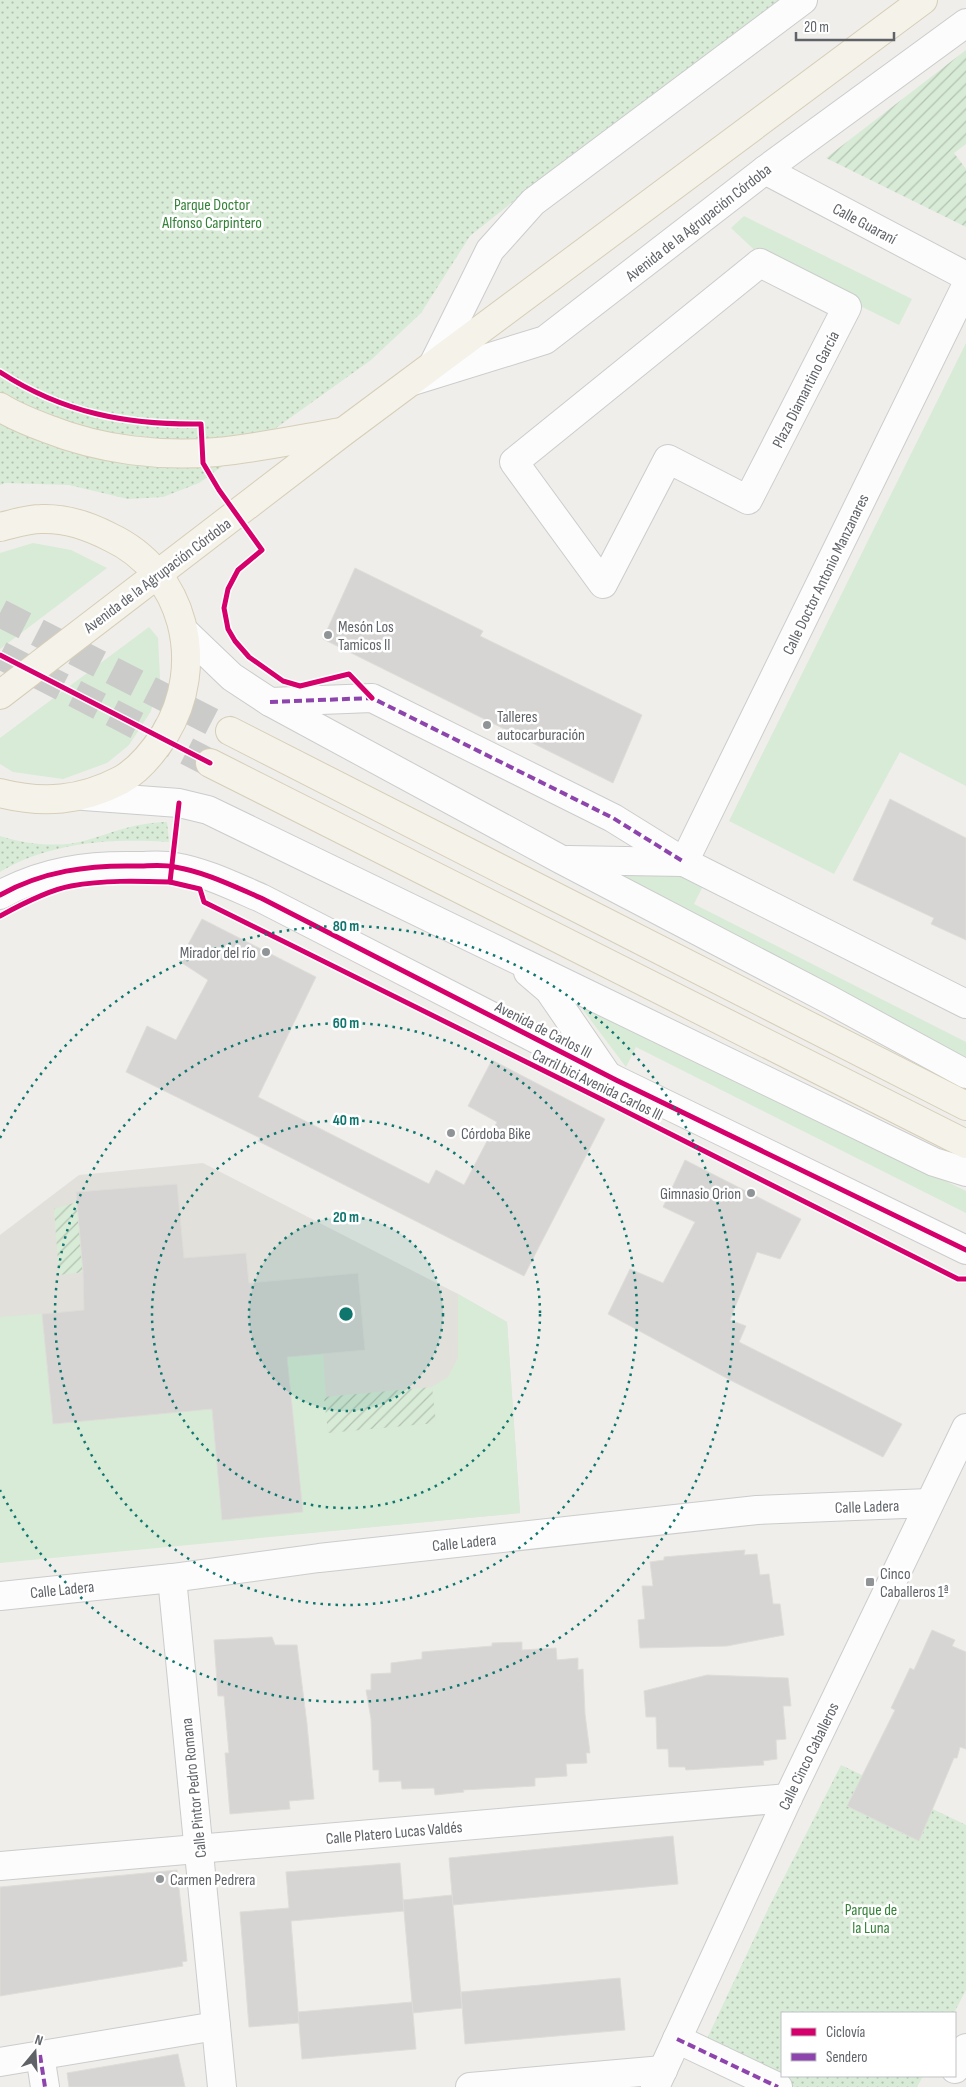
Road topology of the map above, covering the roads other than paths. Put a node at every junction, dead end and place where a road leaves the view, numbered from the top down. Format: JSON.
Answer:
{"nodes":[{"id":1,"x":802,"y":0,"type":"edge"},
{"id":2,"x":923,"y":0,"type":"edge"},
{"id":3,"x":966,"y":22,"type":"edge"},
{"id":4,"x":765,"y":170,"type":"junction"},
{"id":5,"x":966,"y":276,"type":"edge"},
{"id":6,"x":966,"y":286,"type":"edge"},
{"id":7,"x":433,"y":365,"type":"junction"},
{"id":8,"x":410,"y":382,"type":"junction"},
{"id":9,"x":0,"y":407,"type":"edge"},
{"id":10,"x":343,"y":432,"type":"junction"},
{"id":11,"x":514,"y":462,"type":"joint"},
{"id":12,"x":0,"y":527,"type":"edge"},
{"id":13,"x":159,"y":575,"type":"junction"},
{"id":14,"x":184,"y":632,"type":"junction"},
{"id":15,"x":0,"y":695,"type":"edge"},
{"id":16,"x":270,"y":702,"type":"junction"},
{"id":17,"x":230,"y":731,"type":"tunnel mouth"},
{"id":18,"x":210,"y":763,"type":"tunnel mouth"},
{"id":19,"x":0,"y":794,"type":"edge"},
{"id":20,"x":84,"y":796,"type":"junction"},
{"id":21,"x":562,"y":860,"type":"junction"},
{"id":22,"x":684,"y":862,"type":"junction"},
{"id":23,"x":0,"y":895,"type":"edge"},
{"id":24,"x":503,"y":952,"type":"junction"},
{"id":25,"x":966,"y":1004,"type":"edge"},
{"id":26,"x":966,"y":1074,"type":"edge"},
{"id":27,"x":616,"y":1080,"type":"junction"},
{"id":28,"x":966,"y":1106,"type":"edge"},
{"id":29,"x":966,"y":1144,"type":"edge"},
{"id":30,"x":966,"y":1172,"type":"edge"},
{"id":31,"x":966,"y":1250,"type":"edge"},
{"id":32,"x":966,"y":1428,"type":"edge"},
{"id":33,"x":929,"y":1503,"type":"junction"},
{"id":34,"x":172,"y":1578,"type":"junction"},
{"id":35,"x":0,"y":1596,"type":"edge"},
{"id":36,"x":788,"y":1798,"type":"junction"},
{"id":37,"x":199,"y":1849,"type":"junction"},
{"id":38,"x":0,"y":1866,"type":"edge"},
{"id":39,"x":216,"y":2026,"type":"junction"},
{"id":40,"x":677,"y":2039,"type":"junction"},
{"id":41,"x":966,"y":2048,"type":"edge"},
{"id":42,"x":40,"y":2055,"type":"junction"},
{"id":43,"x":0,"y":2062,"type":"edge"},
{"id":44,"x":956,"y":2067,"type":"edge"},
{"id":45,"x":659,"y":2079,"type":"edge"},
{"id":46,"x":45,"y":2087,"type":"edge"},
{"id":47,"x":222,"y":2087,"type":"edge"},
{"id":48,"x":470,"y":2087,"type":"edge"},
{"id":49,"x":778,"y":2087,"type":"edge"}],
"edges":[{"from":1,"to":7,"type":"street","name":"Avenida de la Agrupación Córdoba"},
{"from":2,"to":7,"type":"main road","name":"Avenida de la Agrupación Córdoba"},
{"from":3,"to":4,"type":"street","name":"Avenida de la Agrupación Córdoba"},
{"from":4,"to":5,"type":"street","name":"Calle Guaraní"},
{"from":4,"to":8,"type":"street","name":"Avenida de la Agrupación Córdoba"},
{"from":6,"to":22,"type":"street","name":"Calle Doctor Antonio Manzanares"},
{"from":7,"to":8,"type":"main road","name":"Avenida de la Agrupación Córdoba"},
{"from":8,"to":10,"type":"main road","name":"Avenida de la Agrupación Córdoba"},
{"from":9,"to":10,"type":"main road"},
{"from":10,"to":13,"type":"main road","name":"Avenida de la Agrupación Córdoba"},
{"from":11,"to":11,"type":"street","name":"Plaza Diamantino García"},
{"from":12,"to":13,"type":"main road"},
{"from":13,"to":14,"type":"main road"},
{"from":13,"to":15,"type":"main road","name":"Avenida de la Agrupación Córdoba"},
{"from":14,"to":16,"type":"street"},
{"from":14,"to":20,"type":"main road"},
{"from":16,"to":21,"type":"street"},
{"from":16,"to":22,"type":"street"},
{"from":17,"to":28,"type":"main road"},
{"from":18,"to":29,"type":"main road"},
{"from":19,"to":20,"type":"main road"},
{"from":20,"to":24,"type":"street","name":"Avenida de Carlos III"},
{"from":21,"to":22,"type":"street"},
{"from":21,"to":26,"type":"street"},
{"from":22,"to":25,"type":"street"},
{"from":23,"to":27,"type":"street","name":"Avenida de Carlos III"},
{"from":24,"to":27,"type":"street","name":"Avenida de Carlos III"},
{"from":24,"to":30,"type":"street","name":"Avenida de Carlos III"},
{"from":27,"to":31,"type":"street","name":"Avenida de Carlos III"},
{"from":32,"to":33,"type":"street","name":"Calle Cinco Caballeros"},
{"from":33,"to":34,"type":"street","name":"Calle Ladera"},
{"from":33,"to":36,"type":"street","name":"Calle Cinco Caballeros"},
{"from":34,"to":35,"type":"street","name":"Calle Ladera"},
{"from":34,"to":37,"type":"street","name":"Calle Pintor Pedro Romana"},
{"from":36,"to":37,"type":"street","name":"Calle Platero Lucas Valdés"},
{"from":36,"to":40,"type":"street","name":"Calle Cinco Caballeros"},
{"from":37,"to":38,"type":"street","name":"Calle Platero Lucas Valdés"},
{"from":37,"to":39,"type":"street","name":"Calle Pintor Pedro Romana"},
{"from":39,"to":42,"type":"street"},
{"from":39,"to":47,"type":"street","name":"Calle Pintor Pedro Romana"},
{"from":40,"to":45,"type":"street","name":"Calle Cinco Caballeros"},
{"from":40,"to":49,"type":"street"},
{"from":41,"to":44,"type":"street"},
{"from":42,"to":43,"type":"street"},
{"from":42,"to":46,"type":"street"},
{"from":45,"to":48,"type":"street"}]}
